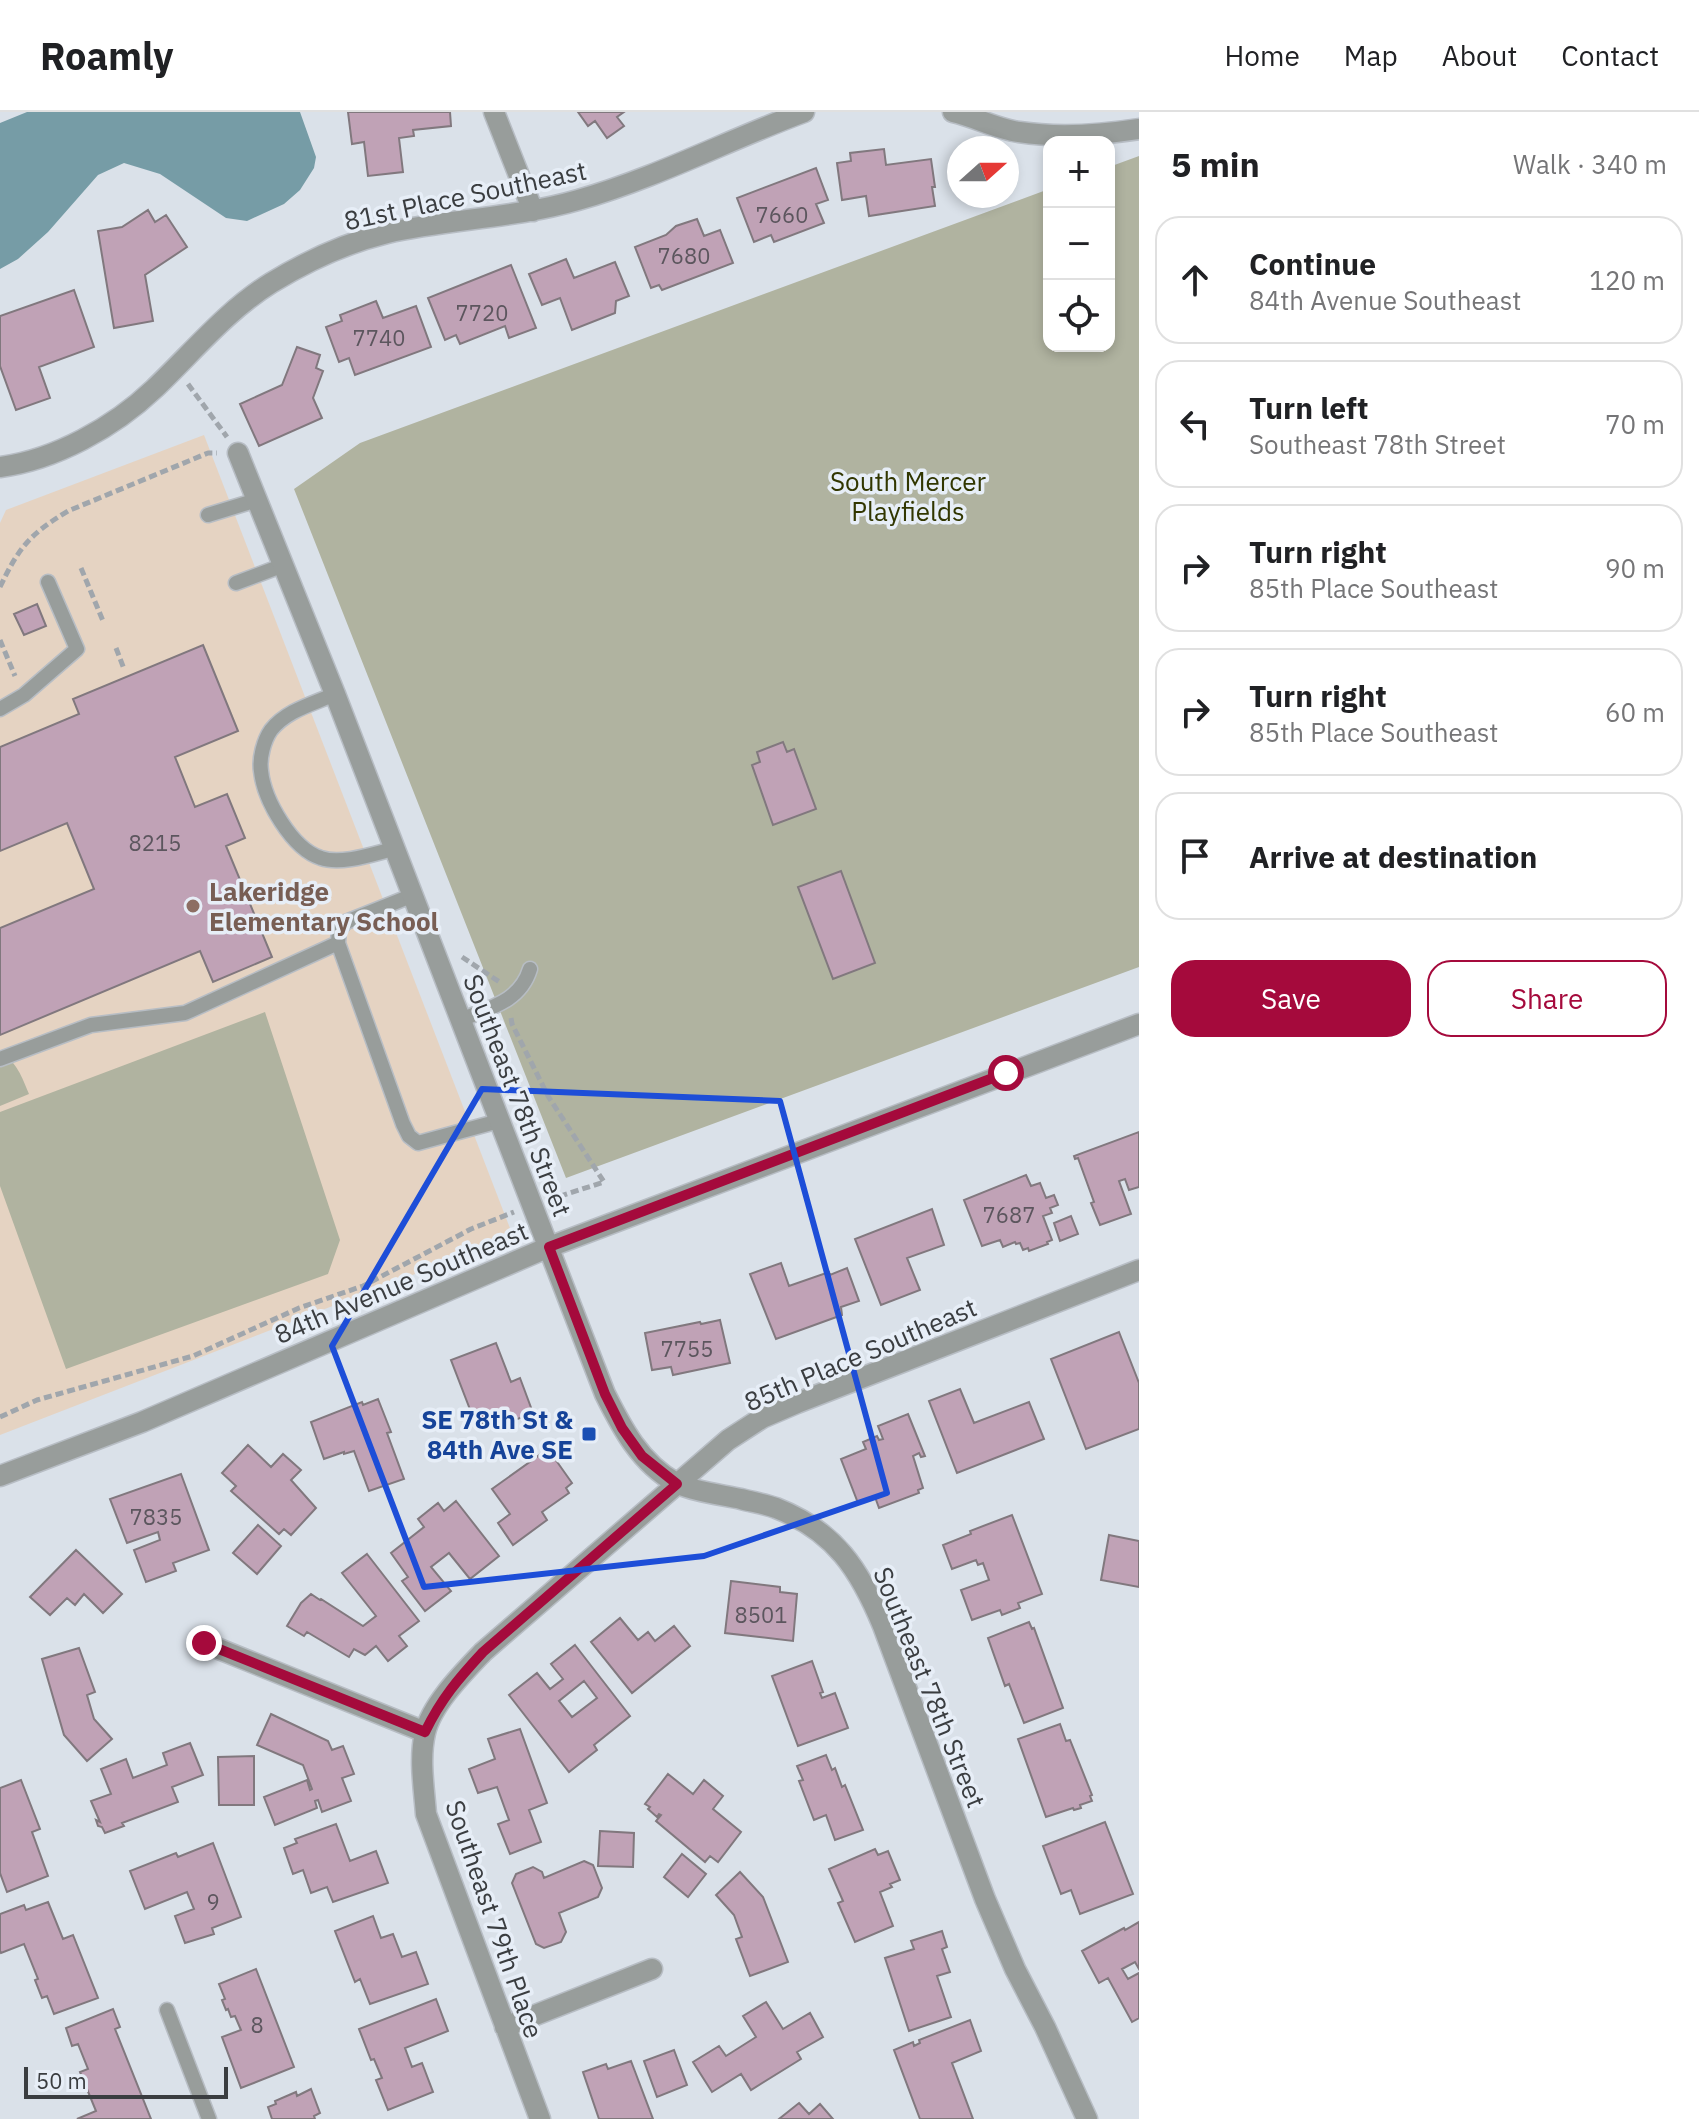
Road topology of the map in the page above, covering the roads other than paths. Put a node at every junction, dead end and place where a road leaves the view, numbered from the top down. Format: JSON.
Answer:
{"nodes":[{"id":1,"x":494,"y":112,"type":"edge"},
{"id":2,"x":804,"y":112,"type":"edge"},
{"id":3,"x":953,"y":112,"type":"edge"},
{"id":4,"x":1139,"y":129,"type":"edge"},
{"id":5,"x":533,"y":211,"type":"junction"},
{"id":6,"x":238,"y":453,"type":"road end"},
{"id":7,"x":0,"y":467,"type":"edge"},
{"id":8,"x":257,"y":500,"type":"junction"},
{"id":9,"x":208,"y":515,"type":"dead end"},
{"id":10,"x":284,"y":565,"type":"junction"},
{"id":11,"x":48,"y":582,"type":"dead end"},
{"id":12,"x":236,"y":583,"type":"dead end"},
{"id":13,"x":335,"y":694,"type":"junction"},
{"id":14,"x":0,"y":709,"type":"edge"},
{"id":15,"x":393,"y":849,"type":"junction"},
{"id":16,"x":411,"y":896,"type":"junction"},
{"id":17,"x":338,"y":943,"type":"junction"},
{"id":18,"x":530,"y":969,"type":"dead end"},
{"id":19,"x":460,"y":1020,"type":"junction"},
{"id":20,"x":1139,"y":1024,"type":"edge"},
{"id":21,"x":0,"y":1059,"type":"edge"},
{"id":22,"x":499,"y":1121,"type":"junction"},
{"id":23,"x":549,"y":1247,"type":"junction"},
{"id":24,"x":1139,"y":1270,"type":"edge"},
{"id":25,"x":0,"y":1476,"type":"edge"},
{"id":26,"x":677,"y":1484,"type":"junction"},
{"id":27,"x":204,"y":1643,"type":"dead end"},
{"id":28,"x":425,"y":1732,"type":"junction"},
{"id":29,"x":652,"y":1969,"type":"dead end"},
{"id":30,"x":167,"y":2010,"type":"dead end"},
{"id":31,"x":505,"y":2027,"type":"junction"},
{"id":32,"x":209,"y":2119,"type":"edge"},
{"id":33,"x":540,"y":2119,"type":"edge"},
{"id":34,"x":1087,"y":2119,"type":"edge"}],
"edges":[{"from":1,"to":5,"type":"street"},
{"from":2,"to":5,"type":"street","name":"81st Place Southeast"},
{"from":3,"to":4,"type":"street"},
{"from":5,"to":7,"type":"street","name":"81st Place Southeast"},
{"from":6,"to":8,"type":"street","name":"Southeast 78th Street"},
{"from":8,"to":9,"type":"lane"},
{"from":8,"to":10,"type":"street","name":"Southeast 78th Street"},
{"from":10,"to":12,"type":"lane"},
{"from":10,"to":13,"type":"street","name":"Southeast 78th Street"},
{"from":11,"to":14,"type":"lane"},
{"from":13,"to":15,"type":"street","name":"Southeast 78th Street"},
{"from":13,"to":15,"type":"lane"},
{"from":15,"to":16,"type":"street","name":"Southeast 78th Street"},
{"from":16,"to":17,"type":"lane"},
{"from":16,"to":19,"type":"street","name":"Southeast 78th Street"},
{"from":17,"to":21,"type":"lane"},
{"from":17,"to":22,"type":"lane"},
{"from":18,"to":19,"type":"lane"},
{"from":19,"to":22,"type":"street","name":"Southeast 78th Street"},
{"from":20,"to":23,"type":"street","name":"84th Avenue Southeast"},
{"from":22,"to":23,"type":"street","name":"Southeast 78th Street"},
{"from":23,"to":25,"type":"street","name":"84th Avenue Southeast"},
{"from":23,"to":26,"type":"street","name":"Southeast 78th Street"},
{"from":24,"to":26,"type":"street","name":"85th Place Southeast"},
{"from":26,"to":28,"type":"street","name":"85th Place Southeast"},
{"from":26,"to":34,"type":"street","name":"Southeast 78th Street"},
{"from":27,"to":28,"type":"street"},
{"from":28,"to":31,"type":"street","name":"Southeast 79th Place"},
{"from":29,"to":31,"type":"street"},
{"from":30,"to":32,"type":"lane"},
{"from":31,"to":33,"type":"street","name":"Southeast 79th Place"}]}
